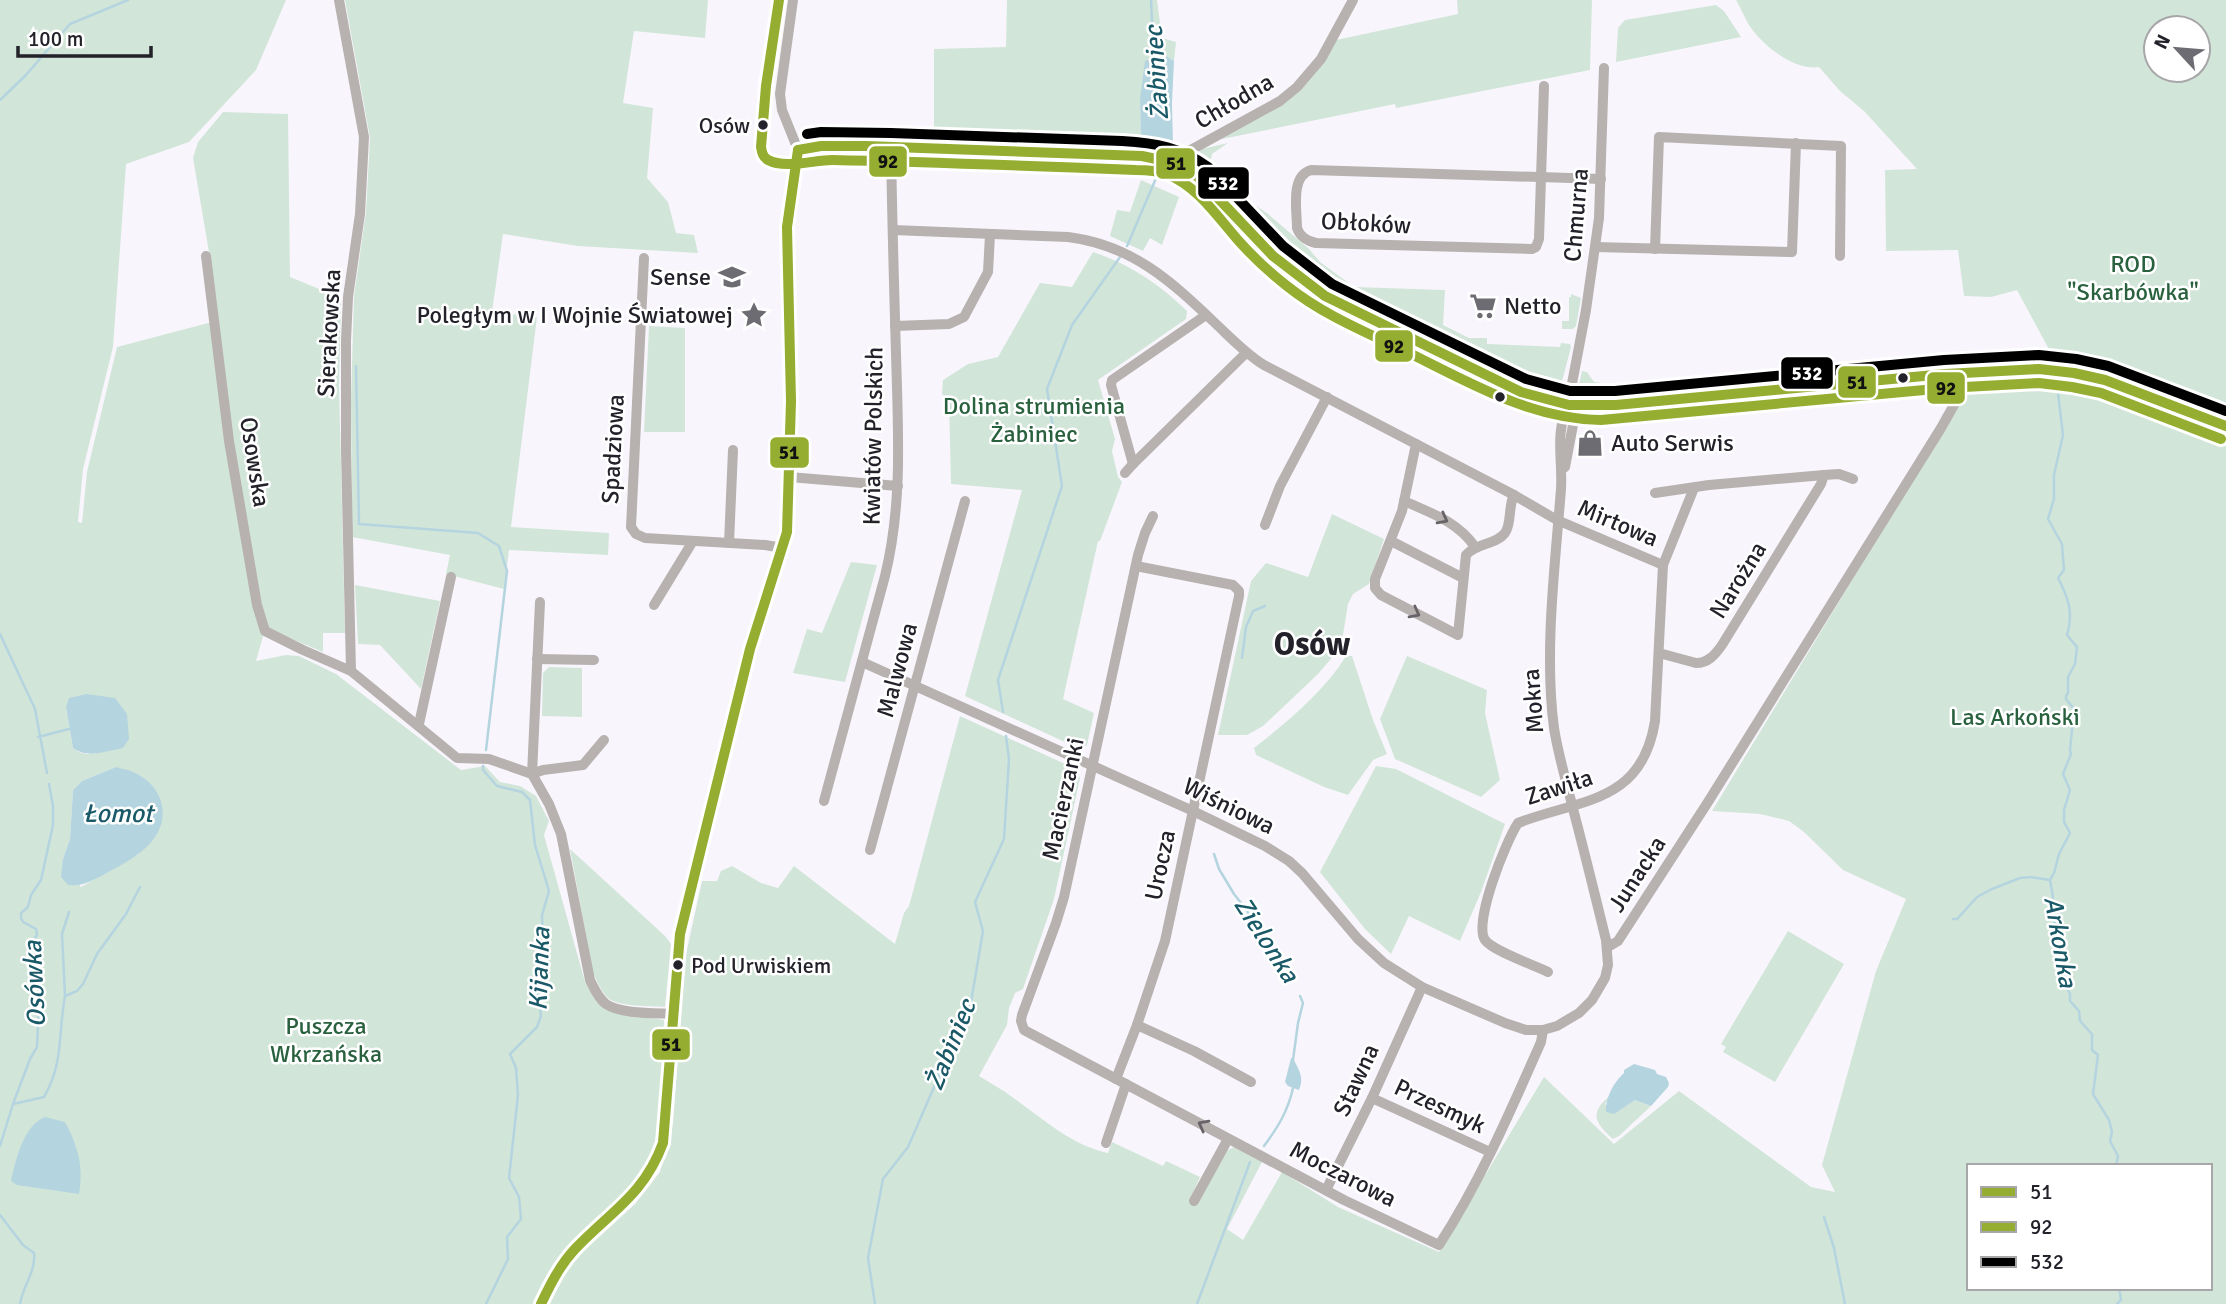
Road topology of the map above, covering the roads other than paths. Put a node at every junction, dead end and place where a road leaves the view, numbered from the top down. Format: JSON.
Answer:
{"nodes":[{"id":1,"x":338,"y":0,"type":"edge"},
{"id":2,"x":793,"y":0,"type":"edge"},
{"id":3,"x":1353,"y":0,"type":"edge"},
{"id":4,"x":1604,"y":68,"type":"dead end"},
{"id":5,"x":1544,"y":86,"type":"dead end"},
{"id":6,"x":1796,"y":143,"type":"junction"},
{"id":7,"x":891,"y":147,"type":"junction"},
{"id":8,"x":798,"y":150,"type":"junction"},
{"id":9,"x":1175,"y":163,"type":"junction"},
{"id":10,"x":1541,"y":177,"type":"junction"},
{"id":11,"x":1601,"y":179,"type":"junction"},
{"id":12,"x":893,"y":230,"type":"junction"},
{"id":13,"x":990,"y":235,"type":"junction"},
{"id":14,"x":1595,"y":247,"type":"junction"},
{"id":15,"x":1655,"y":249,"type":"junction"},
{"id":16,"x":206,"y":256,"type":"dead end"},
{"id":17,"x":1840,"y":256,"type":"dead end"},
{"id":18,"x":644,"y":258,"type":"dead end"},
{"id":19,"x":1206,"y":314,"type":"junction"},
{"id":20,"x":895,"y":326,"type":"junction"},
{"id":21,"x":1246,"y":353,"type":"junction"},
{"id":22,"x":1969,"y":373,"type":"junction"},
{"id":23,"x":1327,"y":397,"type":"junction"},
{"id":24,"x":1569,"y":405,"type":"junction"},
{"id":25,"x":2226,"y":426,"type":"edge"},
{"id":26,"x":1416,"y":444,"type":"junction"},
{"id":27,"x":733,"y":450,"type":"dead end"},
{"id":28,"x":1133,"y":464,"type":"junction"},
{"id":29,"x":1125,"y":473,"type":"dead end"},
{"id":30,"x":1824,"y":475,"type":"junction"},
{"id":31,"x":789,"y":477,"type":"junction"},
{"id":32,"x":1853,"y":479,"type":"dead end"},
{"id":33,"x":898,"y":486,"type":"junction"},
{"id":34,"x":1695,"y":488,"type":"junction"},
{"id":35,"x":1656,"y":493,"type":"dead end"},
{"id":36,"x":1514,"y":495,"type":"junction"},
{"id":37,"x":965,"y":501,"type":"dead end"},
{"id":38,"x":1404,"y":501,"type":"junction"},
{"id":39,"x":1153,"y":516,"type":"dead end"},
{"id":40,"x":1557,"y":520,"type":"junction"},
{"id":41,"x":1265,"y":525,"type":"dead end"},
{"id":42,"x":693,"y":541,"type":"junction"},
{"id":43,"x":1391,"y":541,"type":"junction"},
{"id":44,"x":729,"y":543,"type":"junction"},
{"id":45,"x":1475,"y":547,"type":"junction"},
{"id":46,"x":783,"y":548,"type":"junction"},
{"id":47,"x":1663,"y":565,"type":"junction"},
{"id":48,"x":1136,"y":566,"type":"junction"},
{"id":49,"x":451,"y":577,"type":"dead end"},
{"id":50,"x":1463,"y":578,"type":"junction"},
{"id":51,"x":540,"y":603,"type":"dead end"},
{"id":52,"x":654,"y":605,"type":"dead end"},
{"id":53,"x":1659,"y":653,"type":"junction"},
{"id":54,"x":537,"y":659,"type":"junction"},
{"id":55,"x":594,"y":660,"type":"dead end"},
{"id":56,"x":862,"y":662,"type":"junction"},
{"id":57,"x":351,"y":671,"type":"junction"},
{"id":58,"x":915,"y":685,"type":"junction"},
{"id":59,"x":419,"y":724,"type":"junction"},
{"id":60,"x":604,"y":740,"type":"dead end"},
{"id":61,"x":1091,"y":765,"type":"junction"},
{"id":62,"x":532,"y":774,"type":"junction"},
{"id":63,"x":824,"y":801,"type":"dead end"},
{"id":64,"x":1573,"y":807,"type":"junction"},
{"id":65,"x":1193,"y":811,"type":"junction"},
{"id":66,"x":870,"y":850,"type":"dead end"},
{"id":67,"x":1608,"y":947,"type":"junction"},
{"id":68,"x":1548,"y":972,"type":"dead end"},
{"id":69,"x":1422,"y":986,"type":"junction"},
{"id":70,"x":674,"y":1014,"type":"junction"},
{"id":71,"x":1137,"y":1025,"type":"junction"},
{"id":72,"x":1543,"y":1030,"type":"junction"},
{"id":73,"x":1029,"y":1034,"type":"joint"},
{"id":74,"x":1121,"y":1082,"type":"junction"},
{"id":75,"x":1251,"y":1082,"type":"dead end"},
{"id":76,"x":1372,"y":1098,"type":"junction"},
{"id":77,"x":1228,"y":1139,"type":"junction"},
{"id":78,"x":1106,"y":1143,"type":"dead end"},
{"id":79,"x":1490,"y":1152,"type":"junction"},
{"id":80,"x":1326,"y":1190,"type":"junction"},
{"id":81,"x":1194,"y":1201,"type":"dead end"},
{"id":82,"x":541,"y":1304,"type":"edge"}],
"edges":[{"from":1,"to":57,"type":"street","name":"Sierakowska"},
{"from":2,"to":8,"type":"street"},
{"from":3,"to":9,"type":"street","name":"Chłodna"},
{"from":4,"to":11,"type":"street","name":"Chmurna"},
{"from":5,"to":10,"type":"street","name":"Obłoków"},
{"from":6,"to":15,"type":"street"},
{"from":6,"to":15,"type":"street"},
{"from":6,"to":17,"type":"street"},
{"from":7,"to":8,"type":"street"},
{"from":7,"to":9,"type":"street"},
{"from":7,"to":12,"type":"street","name":"Kwiatów Polskich"},
{"from":8,"to":31,"type":"street"},
{"from":9,"to":24,"type":"street"},
{"from":10,"to":10,"type":"street","name":"Obłoków"},
{"from":10,"to":11,"type":"street","name":"Obłoków"},
{"from":11,"to":14,"type":"street","name":"Chmurna"},
{"from":12,"to":13,"type":"street","name":"Mirtowa"},
{"from":12,"to":20,"type":"street","name":"Kwiatów Polskich"},
{"from":13,"to":19,"type":"street","name":"Mirtowa"},
{"from":13,"to":20,"type":"street"},
{"from":14,"to":15,"type":"street"},
{"from":14,"to":24,"type":"street","name":"Chmurna"},
{"from":16,"to":57,"type":"street","name":"Osowska"},
{"from":18,"to":42,"type":"street","name":"Spadziowa"},
{"from":19,"to":21,"type":"street","name":"Mirtowa"},
{"from":19,"to":28,"type":"street"},
{"from":20,"to":33,"type":"street","name":"Kwiatów Polskich"},
{"from":21,"to":23,"type":"street","name":"Mirtowa"},
{"from":21,"to":28,"type":"street"},
{"from":22,"to":24,"type":"street"},
{"from":22,"to":25,"type":"street"},
{"from":22,"to":67,"type":"street","name":"Junacka"},
{"from":23,"to":26,"type":"street","name":"Mirtowa"},
{"from":23,"to":41,"type":"street"},
{"from":24,"to":40,"type":"street","name":"Mokra"},
{"from":26,"to":36,"type":"street","name":"Mirtowa"},
{"from":26,"to":38,"type":"street"},
{"from":27,"to":44,"type":"street"},
{"from":28,"to":29,"type":"street"},
{"from":30,"to":32,"type":"street"},
{"from":30,"to":34,"type":"street"},
{"from":30,"to":53,"type":"street","name":"Narożna"},
{"from":31,"to":33,"type":"street"},
{"from":31,"to":46,"type":"street"},
{"from":33,"to":56,"type":"street","name":"Kwiatów Polskich"},
{"from":34,"to":35,"type":"street"},
{"from":34,"to":47,"type":"street","name":"Zawiła"},
{"from":36,"to":40,"type":"street","name":"Mirtowa"},
{"from":36,"to":45,"type":"street"},
{"from":37,"to":58,"type":"street","name":"Malwowa"},
{"from":38,"to":43,"type":"street"},
{"from":38,"to":45,"type":"street","one_way":true},
{"from":39,"to":48,"type":"street","name":"Macierzanki"},
{"from":40,"to":47,"type":"street","name":"Mirtowa"},
{"from":40,"to":64,"type":"street","name":"Mokra"},
{"from":42,"to":44,"type":"street","name":"Spadziowa"},
{"from":42,"to":52,"type":"street"},
{"from":43,"to":50,"type":"street"},
{"from":43,"to":50,"type":"street","one_way":true},
{"from":44,"to":46,"type":"street","name":"Spadziowa"},
{"from":45,"to":50,"type":"street"},
{"from":46,"to":70,"type":"street"},
{"from":47,"to":53,"type":"street","name":"Zawiła"},
{"from":48,"to":61,"type":"street","name":"Macierzanki"},
{"from":48,"to":65,"type":"street","name":"Urocza"},
{"from":49,"to":59,"type":"street"},
{"from":51,"to":54,"type":"street"},
{"from":53,"to":64,"type":"street","name":"Zawiła"},
{"from":54,"to":55,"type":"street"},
{"from":54,"to":62,"type":"street"},
{"from":56,"to":58,"type":"street","name":"Wiśniowa"},
{"from":56,"to":63,"type":"street","name":"Kwiatów Polskich"},
{"from":57,"to":59,"type":"street"},
{"from":58,"to":61,"type":"street","name":"Wiśniowa"},
{"from":58,"to":66,"type":"street","name":"Malwowa"},
{"from":59,"to":62,"type":"street"},
{"from":60,"to":62,"type":"street"},
{"from":61,"to":65,"type":"street","name":"Wiśniowa"},
{"from":61,"to":73,"type":"street","name":"Macierzanki"},
{"from":62,"to":70,"type":"street"},
{"from":64,"to":67,"type":"street","name":"Mokra"},
{"from":64,"to":68,"type":"street","name":"Zawiła"},
{"from":65,"to":69,"type":"street","name":"Wiśniowa"},
{"from":65,"to":71,"type":"street","name":"Urocza"},
{"from":67,"to":72,"type":"street","name":"Junacka"},
{"from":69,"to":72,"type":"street","name":"Wiśniowa"},
{"from":69,"to":76,"type":"street","name":"Stawna"},
{"from":70,"to":82,"type":"street"},
{"from":71,"to":74,"type":"street","name":"Urocza"},
{"from":71,"to":75,"type":"street"},
{"from":72,"to":79,"type":"street"},
{"from":73,"to":74,"type":"street","name":"Moczarowa"},
{"from":77,"to":74,"type":"street","name":"Moczarowa","one_way":true},
{"from":74,"to":78,"type":"street","name":"Urocza"},
{"from":76,"to":79,"type":"street","name":"Przesmyk"},
{"from":76,"to":80,"type":"street","name":"Stawna"},
{"from":77,"to":80,"type":"street","name":"Moczarowa"},
{"from":77,"to":81,"type":"street"},
{"from":79,"to":80,"type":"street","name":"Moczarowa"}]}
